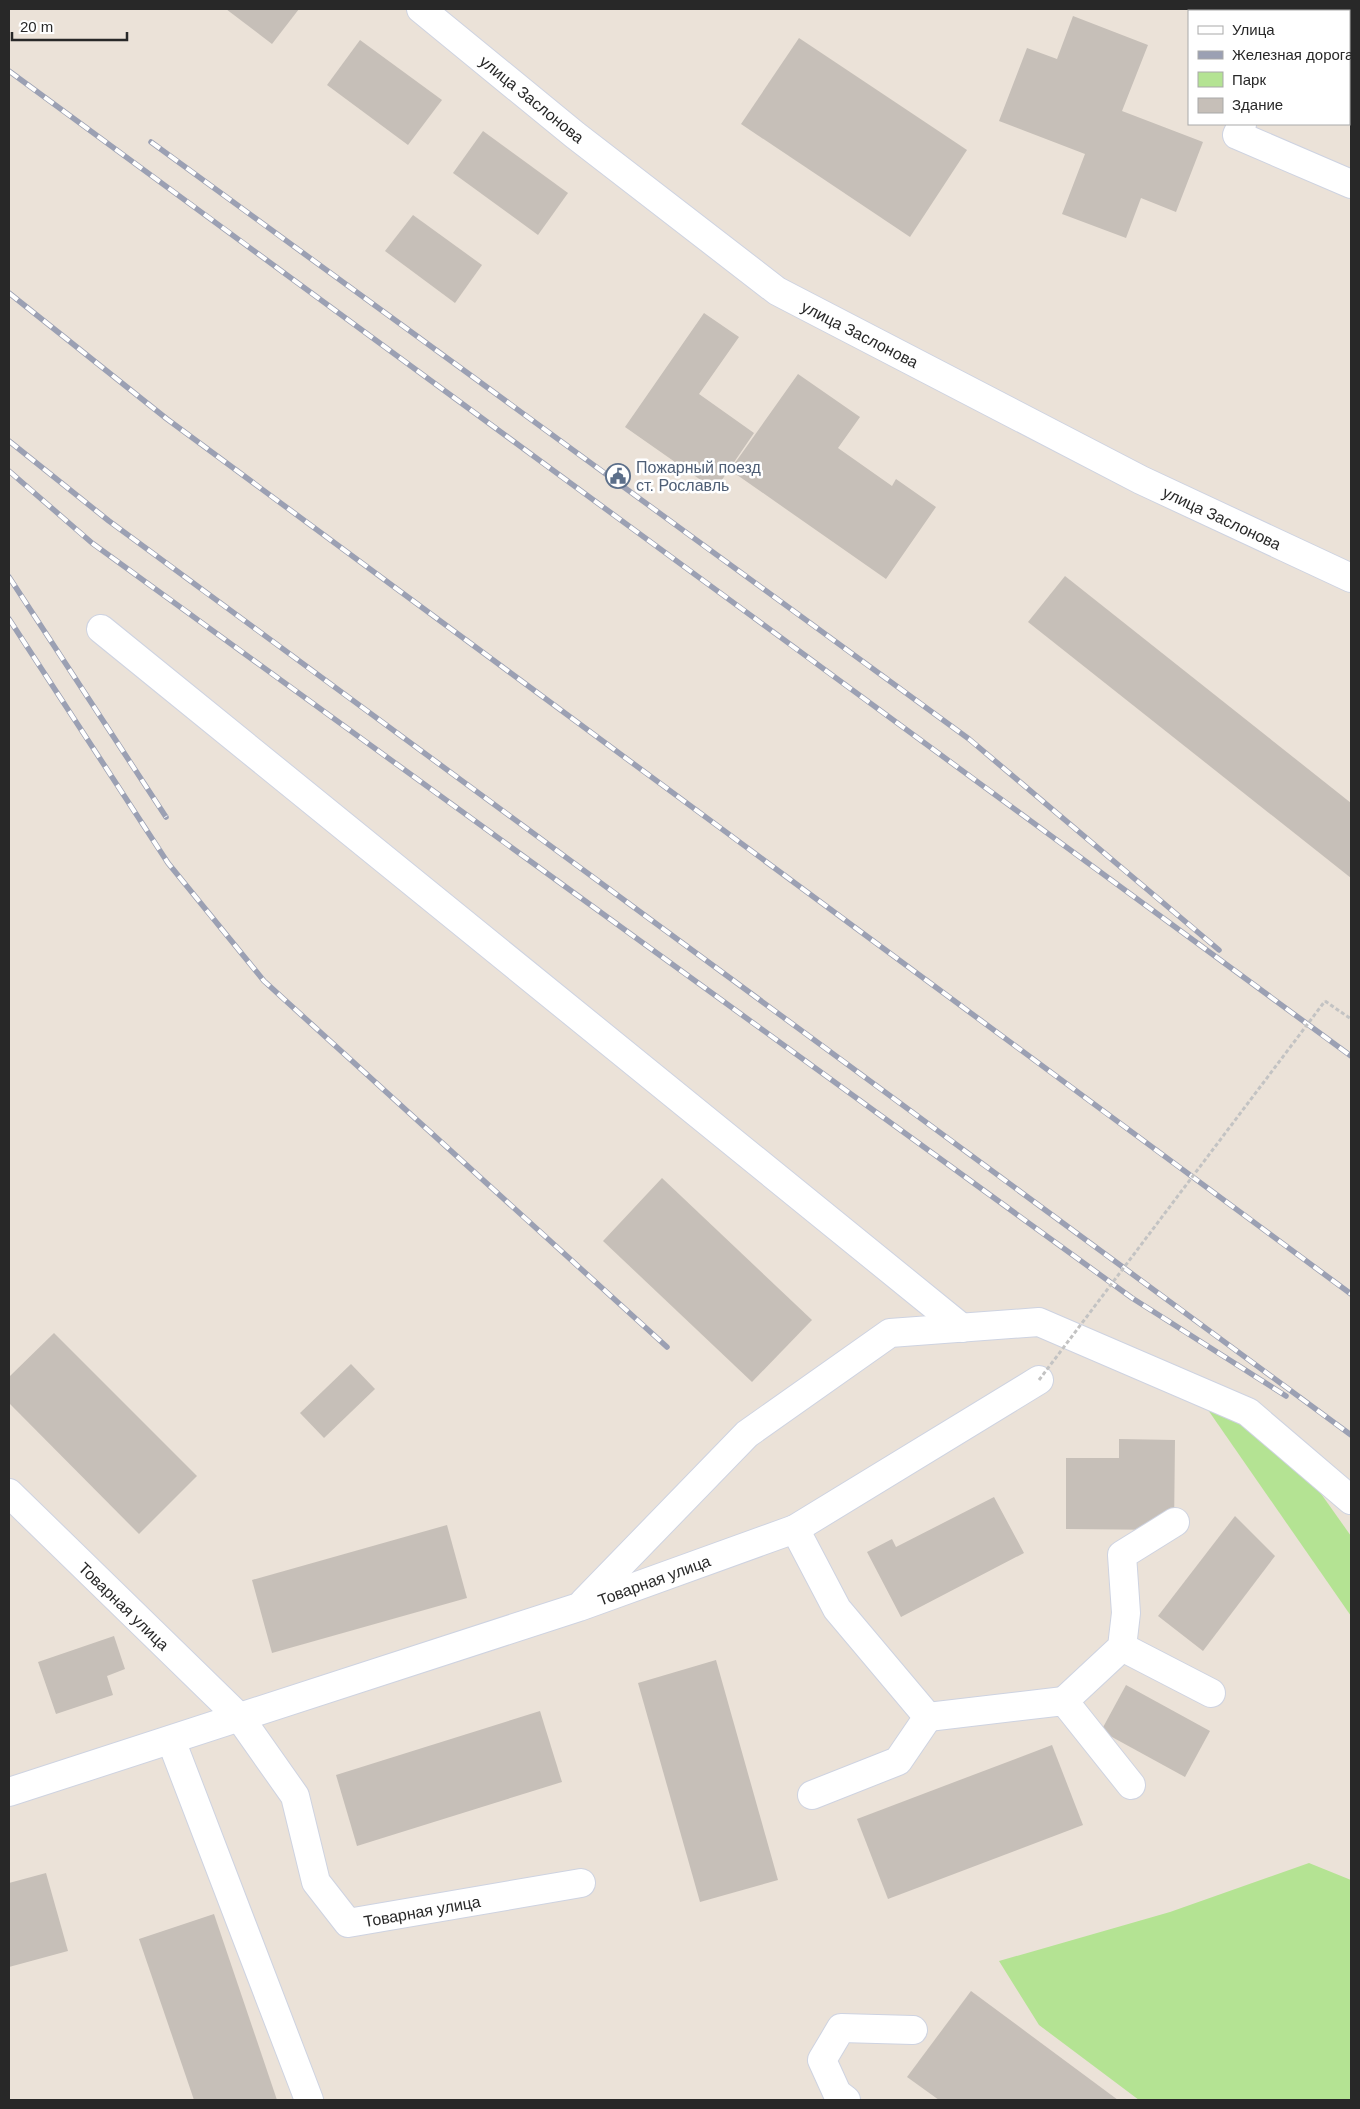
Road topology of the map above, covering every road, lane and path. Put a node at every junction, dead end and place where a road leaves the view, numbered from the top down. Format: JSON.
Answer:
{"nodes":[{"id":1,"x":422,"y":9,"type":"edge"},
{"id":2,"x":1242,"y":125,"type":"edge"},
{"id":3,"x":1351,"y":184,"type":"edge"},
{"id":4,"x":1351,"y":578,"type":"edge"},
{"id":5,"x":101,"y":629,"type":"dead end"},
{"id":6,"x":1351,"y":1020,"type":"edge"},
{"id":7,"x":962,"y":1328,"type":"junction"},
{"id":8,"x":1039,"y":1380,"type":"joint"},
{"id":9,"x":9,"y":1493,"type":"edge"},
{"id":10,"x":1351,"y":1500,"type":"edge"},
{"id":11,"x":1175,"y":1522,"type":"dead end"},
{"id":12,"x":795,"y":1529,"type":"junction"},
{"id":13,"x":579,"y":1607,"type":"junction"},
{"id":14,"x":1122,"y":1647,"type":"junction"},
{"id":15,"x":1211,"y":1693,"type":"dead end"},
{"id":16,"x":1064,"y":1700,"type":"junction"},
{"id":17,"x":928,"y":1717,"type":"junction"},
{"id":18,"x":240,"y":1718,"type":"junction"},
{"id":19,"x":171,"y":1740,"type":"junction"},
{"id":20,"x":1131,"y":1786,"type":"dead end"},
{"id":21,"x":9,"y":1792,"type":"edge"},
{"id":22,"x":812,"y":1795,"type":"dead end"},
{"id":23,"x":581,"y":1883,"type":"dead end"},
{"id":24,"x":914,"y":2030,"type":"dead end"},
{"id":25,"x":310,"y":2100,"type":"edge"},
{"id":26,"x":846,"y":2100,"type":"edge"}],
"edges":[{"from":1,"to":4,"type":"street","name":"улица Заслонова"},
{"from":2,"to":3,"type":"street"},
{"from":5,"to":7,"type":"street"},
{"from":6,"to":8,"type":"path","bridge":true},
{"from":7,"to":10,"type":"street"},
{"from":7,"to":13,"type":"street"},
{"from":8,"to":12,"type":"street","name":"Товарная улица"},
{"from":9,"to":18,"type":"street","name":"Товарная улица"},
{"from":11,"to":14,"type":"street"},
{"from":12,"to":13,"type":"street","name":"Товарная улица"},
{"from":12,"to":17,"type":"street"},
{"from":13,"to":18,"type":"street","name":"Товарная улица"},
{"from":14,"to":15,"type":"street"},
{"from":14,"to":16,"type":"street"},
{"from":16,"to":17,"type":"street"},
{"from":16,"to":20,"type":"street"},
{"from":17,"to":22,"type":"street"},
{"from":18,"to":19,"type":"street","name":"Товарная улица"},
{"from":18,"to":23,"type":"street","name":"Товарная улица"},
{"from":19,"to":21,"type":"street","name":"Товарная улица"},
{"from":19,"to":25,"type":"street"},
{"from":24,"to":26,"type":"street"}]}
